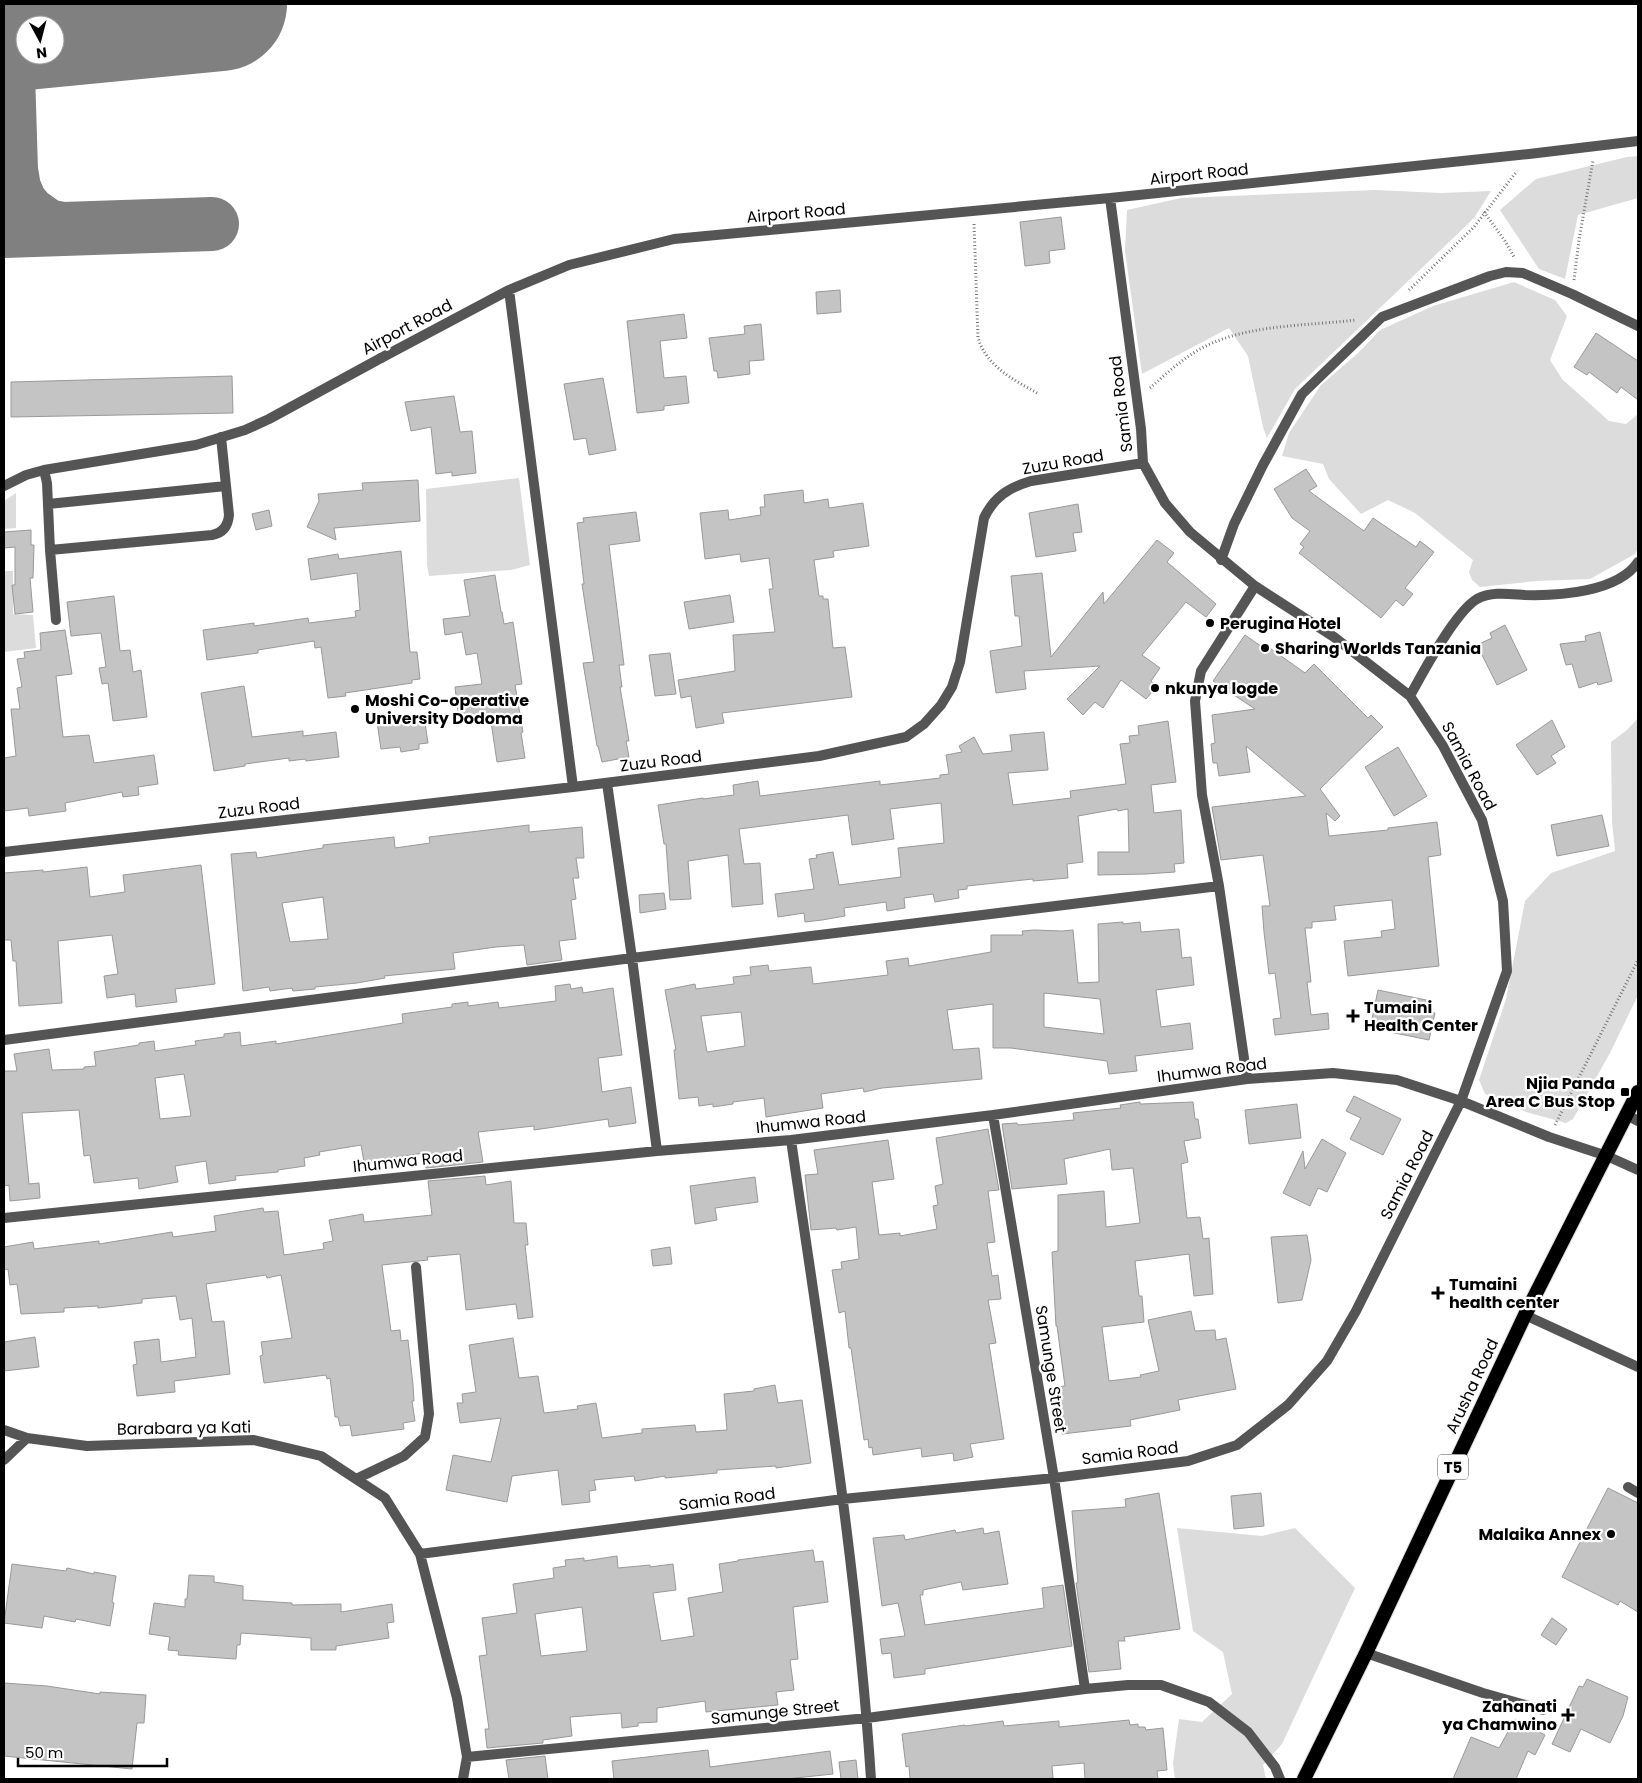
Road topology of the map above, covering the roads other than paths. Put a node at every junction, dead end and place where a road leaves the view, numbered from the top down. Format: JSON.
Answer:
{"nodes":[{"id":1,"x":1638,"y":141,"type":"edge"},
{"id":2,"x":1110,"y":198,"type":"junction"},
{"id":3,"x":509,"y":290,"type":"junction"},
{"id":4,"x":1638,"y":326,"type":"edge"},
{"id":5,"x":221,"y":437,"type":"junction"},
{"id":6,"x":1143,"y":463,"type":"junction"},
{"id":7,"x":44,"y":470,"type":"junction"},
{"id":8,"x":4,"y":486,"type":"edge"},
{"id":9,"x":226,"y":486,"type":"junction"},
{"id":10,"x":48,"y":504,"type":"junction"},
{"id":11,"x":50,"y":550,"type":"junction"},
{"id":12,"x":1221,"y":560,"type":"junction"},
{"id":13,"x":1638,"y":562,"type":"edge"},
{"id":14,"x":1255,"y":586,"type":"junction"},
{"id":15,"x":56,"y":620,"type":"dead end"},
{"id":16,"x":1410,"y":696,"type":"junction"},
{"id":17,"x":607,"y":782,"type":"junction"},
{"id":18,"x":573,"y":787,"type":"junction"},
{"id":19,"x":4,"y":852,"type":"edge"},
{"id":20,"x":1219,"y":886,"type":"junction"},
{"id":21,"x":632,"y":958,"type":"junction"},
{"id":22,"x":4,"y":1040,"type":"edge"},
{"id":23,"x":1247,"y":1079,"type":"junction"},
{"id":24,"x":1638,"y":1092,"type":"edge"},
{"id":25,"x":1461,"y":1101,"type":"junction"},
{"id":26,"x":994,"y":1115,"type":"junction"},
{"id":27,"x":1633,"y":1118,"type":"edge"},
{"id":28,"x":791,"y":1140,"type":"junction"},
{"id":29,"x":657,"y":1151,"type":"junction"},
{"id":30,"x":1607,"y":1156,"type":"junction"},
{"id":31,"x":1638,"y":1170,"type":"edge"},
{"id":32,"x":4,"y":1218,"type":"edge"},
{"id":33,"x":416,"y":1267,"type":"dead end"},
{"id":34,"x":1525,"y":1315,"type":"junction"},
{"id":35,"x":1638,"y":1367,"type":"edge"},
{"id":36,"x":4,"y":1430,"type":"edge"},
{"id":37,"x":27,"y":1438,"type":"junction"},
{"id":38,"x":4,"y":1460,"type":"edge"},
{"id":39,"x":1054,"y":1478,"type":"junction"},
{"id":40,"x":356,"y":1479,"type":"junction"},
{"id":41,"x":1628,"y":1487,"type":"dead end"},
{"id":42,"x":1638,"y":1493,"type":"edge"},
{"id":43,"x":843,"y":1499,"type":"junction"},
{"id":44,"x":420,"y":1554,"type":"junction"},
{"id":45,"x":1366,"y":1653,"type":"junction"},
{"id":46,"x":1085,"y":1689,"type":"junction"},
{"id":47,"x":1543,"y":1710,"type":"dead end"},
{"id":48,"x":867,"y":1718,"type":"junction"},
{"id":49,"x":467,"y":1757,"type":"junction"},
{"id":50,"x":463,"y":1779,"type":"edge"},
{"id":51,"x":871,"y":1779,"type":"edge"},
{"id":52,"x":1280,"y":1779,"type":"edge"},
{"id":53,"x":1304,"y":1779,"type":"edge"}],
"edges":[{"from":1,"to":2,"type":"street","name":"Airport Road"},
{"from":2,"to":3,"type":"street","name":"Airport Road"},
{"from":2,"to":6,"type":"street","name":"Samia Road"},
{"from":3,"to":5,"type":"street","name":"Airport Road"},
{"from":3,"to":18,"type":"street"},
{"from":4,"to":12,"type":"street"},
{"from":5,"to":7,"type":"street","name":"Airport Road"},
{"from":5,"to":9,"type":"street"},
{"from":6,"to":12,"type":"street","name":"Samia Road"},
{"from":6,"to":17,"type":"street","name":"Zuzu Road"},
{"from":7,"to":8,"type":"street","name":"Airport Road"},
{"from":7,"to":10,"type":"street"},
{"from":9,"to":10,"type":"street"},
{"from":9,"to":11,"type":"street"},
{"from":10,"to":11,"type":"street"},
{"from":11,"to":15,"type":"street"},
{"from":12,"to":14,"type":"street","name":"Samia Road"},
{"from":13,"to":16,"type":"street"},
{"from":14,"to":16,"type":"street","name":"Samia Road"},
{"from":14,"to":20,"type":"street"},
{"from":16,"to":25,"type":"street","name":"Samia Road"},
{"from":17,"to":18,"type":"street","name":"Zuzu Road"},
{"from":17,"to":21,"type":"street"},
{"from":18,"to":19,"type":"street","name":"Zuzu Road"},
{"from":20,"to":21,"type":"street"},
{"from":20,"to":23,"type":"street"},
{"from":21,"to":22,"type":"street"},
{"from":21,"to":29,"type":"street"},
{"from":23,"to":25,"type":"street","name":"Ihumwa Road"},
{"from":23,"to":26,"type":"street","name":"Ihumwa Road"},
{"from":24,"to":27,"type":"highway","name":"Arusha Road","number":"T5"},
{"from":25,"to":30,"type":"street","name":"Ihumwa Road"},
{"from":25,"to":39,"type":"street","name":"Samia Road"},
{"from":26,"to":28,"type":"street","name":"Ihumwa Road"},
{"from":26,"to":39,"type":"street","name":"Samunge Street"},
{"from":27,"to":30,"type":"highway","name":"Arusha Road","number":"T5"},
{"from":28,"to":29,"type":"street","name":"Ihumwa Road"},
{"from":28,"to":43,"type":"street"},
{"from":29,"to":32,"type":"street","name":"Ihumwa Road"},
{"from":30,"to":31,"type":"street","name":"Ihumwa Road"},
{"from":30,"to":34,"type":"highway","name":"Arusha Road","number":"T5"},
{"from":33,"to":40,"type":"street"},
{"from":34,"to":35,"type":"street"},
{"from":34,"to":45,"type":"highway","name":"Arusha Road","number":"T5"},
{"from":36,"to":37,"type":"street","name":"Barabara ya Kati"},
{"from":37,"to":38,"type":"street"},
{"from":37,"to":40,"type":"street","name":"Barabara ya Kati"},
{"from":39,"to":43,"type":"street","name":"Samia Road"},
{"from":39,"to":46,"type":"street","name":"Samunge Street"},
{"from":40,"to":44,"type":"street","name":"Barabara ya Kati"},
{"from":41,"to":42,"type":"street"},
{"from":43,"to":44,"type":"street","name":"Samia Road"},
{"from":43,"to":48,"type":"street"},
{"from":44,"to":49,"type":"street","name":"Barabara ya Kati"},
{"from":45,"to":47,"type":"street"},
{"from":45,"to":53,"type":"highway","name":"Arusha Road","number":"T5"},
{"from":46,"to":48,"type":"street","name":"Samunge Street"},
{"from":46,"to":52,"type":"street","name":"Samunge Street"},
{"from":48,"to":49,"type":"street","name":"Samunge Street"},
{"from":48,"to":51,"type":"street"},
{"from":49,"to":50,"type":"street","name":"Barabara ya Kati"}]}
